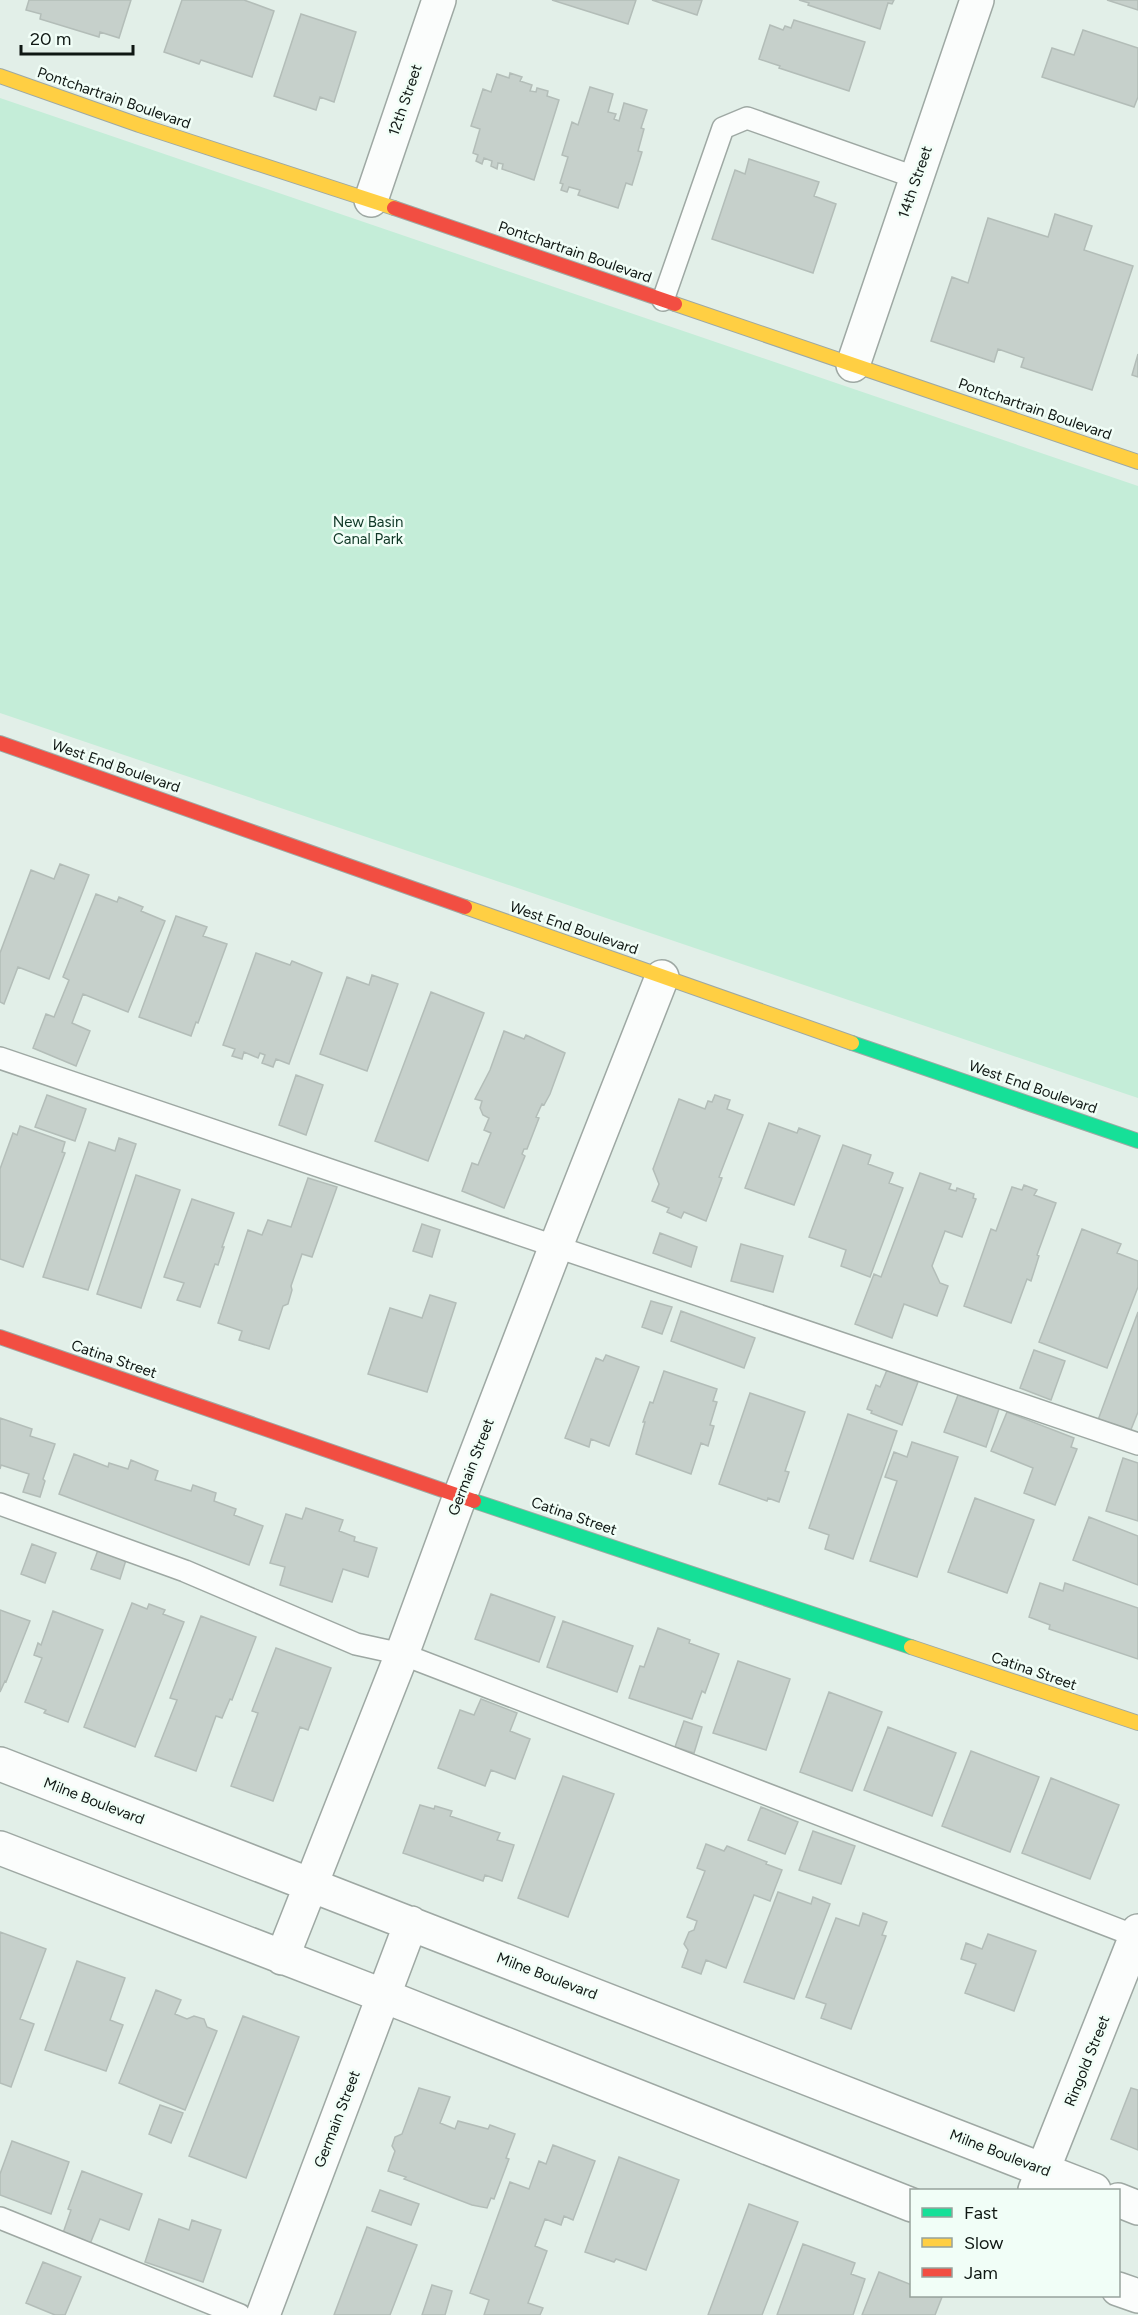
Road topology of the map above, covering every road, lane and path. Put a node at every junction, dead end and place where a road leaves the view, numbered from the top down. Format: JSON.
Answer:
{"nodes":[{"id":1,"x":439,"y":0,"type":"edge"},
{"id":2,"x":977,"y":0,"type":"edge"},
{"id":3,"x":0,"y":76,"type":"edge"},
{"id":4,"x":917,"y":178,"type":"junction"},
{"id":5,"x":371,"y":200,"type":"junction"},
{"id":6,"x":663,"y":300,"type":"junction"},
{"id":7,"x":853,"y":365,"type":"junction"},
{"id":8,"x":1138,"y":462,"type":"edge"},
{"id":9,"x":0,"y":743,"type":"edge"},
{"id":10,"x":662,"y":977,"type":"junction"},
{"id":11,"x":0,"y":1058,"type":"edge"},
{"id":12,"x":1138,"y":1141,"type":"edge"},
{"id":13,"x":556,"y":1246,"type":"junction"},
{"id":14,"x":0,"y":1337,"type":"edge"},
{"id":15,"x":1138,"y":1444,"type":"edge"},
{"id":16,"x":460,"y":1496,"type":"junction"},
{"id":17,"x":0,"y":1504,"type":"edge"},
{"id":18,"x":402,"y":1653,"type":"junction"},
{"id":19,"x":1138,"y":1724,"type":"edge"},
{"id":20,"x":0,"y":1764,"type":"edge"},
{"id":21,"x":0,"y":1848,"type":"edge"},
{"id":22,"x":310,"y":1884,"type":"junction"},
{"id":23,"x":411,"y":1923,"type":"junction"},
{"id":24,"x":1137,"y":1934,"type":"edge"},
{"id":25,"x":282,"y":1958,"type":"junction"},
{"id":26,"x":384,"y":1996,"type":"junction"},
{"id":27,"x":1039,"y":2180,"type":"edge"},
{"id":28,"x":1088,"y":2189,"type":"edge"},
{"id":29,"x":1120,"y":2200,"type":"edge"},
{"id":30,"x":910,"y":2204,"type":"edge"},
{"id":31,"x":1138,"y":2208,"type":"edge"},
{"id":32,"x":0,"y":2218,"type":"edge"},
{"id":33,"x":1120,"y":2289,"type":"edge"},
{"id":34,"x":1138,"y":2296,"type":"edge"},
{"id":35,"x":240,"y":2315,"type":"edge"},
{"id":36,"x":263,"y":2315,"type":"edge"}],
"edges":[{"from":1,"to":5,"type":"street","name":"12th Street"},
{"from":2,"to":4,"type":"street","name":"14th Street"},
{"from":3,"to":5,"type":"main road","name":"Pontchartrain Boulevard"},
{"from":4,"to":6,"type":"lane"},
{"from":4,"to":7,"type":"street","name":"14th Street"},
{"from":5,"to":6,"type":"main road","name":"Pontchartrain Boulevard"},
{"from":6,"to":7,"type":"main road","name":"Pontchartrain Boulevard"},
{"from":7,"to":8,"type":"main road","name":"Pontchartrain Boulevard"},
{"from":9,"to":10,"type":"main road","name":"West End Boulevard"},
{"from":10,"to":12,"type":"main road","name":"West End Boulevard"},
{"from":10,"to":13,"type":"street","name":"Germain Street"},
{"from":11,"to":13,"type":"lane"},
{"from":13,"to":15,"type":"lane"},
{"from":13,"to":16,"type":"street","name":"Germain Street"},
{"from":14,"to":16,"type":"main road","name":"Catina Street"},
{"from":16,"to":18,"type":"street","name":"Germain Street"},
{"from":16,"to":19,"type":"main road","name":"Catina Street"},
{"from":17,"to":18,"type":"lane"},
{"from":18,"to":22,"type":"street","name":"Germain Street"},
{"from":18,"to":24,"type":"lane"},
{"from":20,"to":22,"type":"street","name":"Milne Boulevard"},
{"from":21,"to":25,"type":"street"},
{"from":22,"to":23,"type":"street","name":"Milne Boulevard"},
{"from":22,"to":25,"type":"street","name":"Germain Street"},
{"from":23,"to":26,"type":"street","name":"Germain Street"},
{"from":23,"to":27,"type":"street","name":"Milne Boulevard"},
{"from":24,"to":27,"type":"street","name":"Ringold Street"},
{"from":25,"to":26,"type":"street"},
{"from":26,"to":30,"type":"street"},
{"from":26,"to":36,"type":"street","name":"Germain Street"},
{"from":27,"to":28,"type":"street","name":"Milne Boulevard"},
{"from":29,"to":31,"type":"street"},
{"from":32,"to":35,"type":"lane"},
{"from":33,"to":34,"type":"street"}]}
